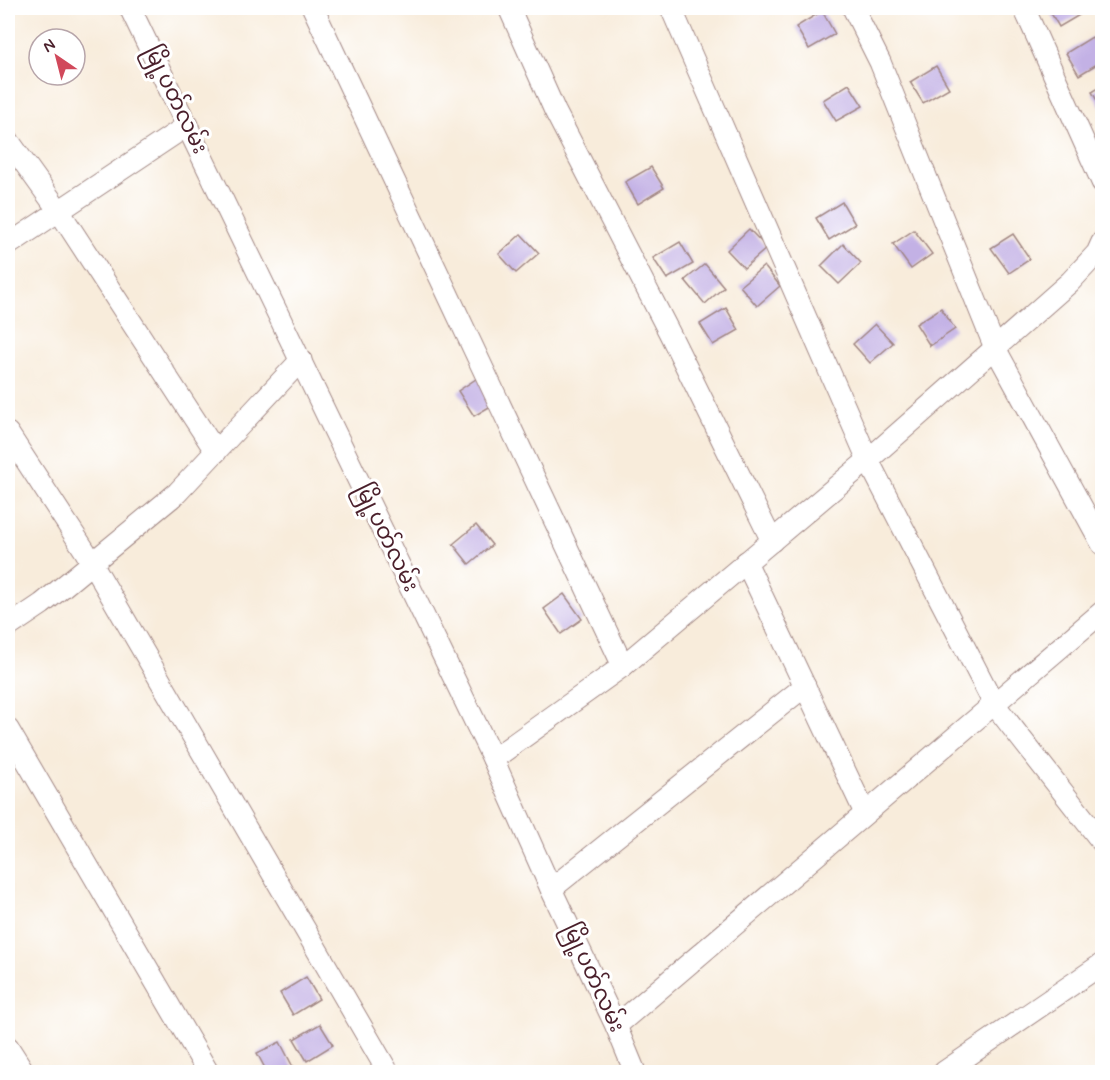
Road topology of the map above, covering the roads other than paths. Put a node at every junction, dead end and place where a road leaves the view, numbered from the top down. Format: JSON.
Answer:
{"nodes":[{"id":1,"x":130,"y":8,"type":"edge"},
{"id":2,"x":313,"y":8,"type":"edge"},
{"id":3,"x":509,"y":8,"type":"edge"},
{"id":4,"x":671,"y":8,"type":"edge"},
{"id":5,"x":853,"y":8,"type":"edge"},
{"id":6,"x":1024,"y":8,"type":"edge"},
{"id":7,"x":188,"y":125,"type":"junction"},
{"id":8,"x":8,"y":140,"type":"edge"},
{"id":9,"x":1102,"y":182,"type":"edge"},
{"id":10,"x":58,"y":211,"type":"junction"},
{"id":11,"x":1102,"y":242,"type":"edge"},
{"id":12,"x":8,"y":245,"type":"edge"},
{"id":13,"x":995,"y":348,"type":"junction"},
{"id":14,"x":301,"y":360,"type":"junction"},
{"id":15,"x":8,"y":433,"type":"edge"},
{"id":16,"x":216,"y":452,"type":"junction"},
{"id":17,"x":868,"y":460,"type":"junction"},
{"id":18,"x":771,"y":542,"type":"junction"},
{"id":19,"x":1102,"y":544,"type":"edge"},
{"id":20,"x":746,"y":562,"type":"junction"},
{"id":21,"x":92,"y":563,"type":"junction"},
{"id":22,"x":1102,"y":612,"type":"edge"},
{"id":23,"x":8,"y":627,"type":"edge"},
{"id":24,"x":623,"y":666,"type":"junction"},
{"id":25,"x":805,"y":686,"type":"junction"},
{"id":26,"x":994,"y":704,"type":"junction"},
{"id":27,"x":8,"y":729,"type":"edge"},
{"id":28,"x":493,"y":759,"type":"junction"},
{"id":29,"x":865,"y":813,"type":"junction"},
{"id":30,"x":1102,"y":843,"type":"edge"},
{"id":31,"x":550,"y":889,"type":"junction"},
{"id":32,"x":1102,"y":964,"type":"edge"},
{"id":33,"x":616,"y":1026,"type":"junction"},
{"id":34,"x":208,"y":1072,"type":"edge"},
{"id":35,"x":388,"y":1072,"type":"edge"},
{"id":36,"x":635,"y":1072,"type":"edge"},
{"id":37,"x":944,"y":1072,"type":"edge"}],
"edges":[{"from":1,"to":7,"type":"street","name":"မြို့ပတ်လမ်း"},
{"from":2,"to":24,"type":"street"},
{"from":3,"to":18,"type":"street"},
{"from":4,"to":17,"type":"street"},
{"from":5,"to":13,"type":"street"},
{"from":6,"to":9,"type":"street"},
{"from":7,"to":10,"type":"street"},
{"from":7,"to":14,"type":"street","name":"မြို့ပတ်လမ်း"},
{"from":8,"to":10,"type":"street"},
{"from":10,"to":12,"type":"street"},
{"from":10,"to":16,"type":"street"},
{"from":11,"to":13,"type":"street"},
{"from":13,"to":17,"type":"street"},
{"from":13,"to":19,"type":"street"},
{"from":14,"to":16,"type":"street"},
{"from":14,"to":28,"type":"street","name":"မြို့ပတ်လမ်း"},
{"from":15,"to":21,"type":"street"},
{"from":16,"to":21,"type":"street"},
{"from":17,"to":18,"type":"street"},
{"from":17,"to":26,"type":"street"},
{"from":18,"to":20,"type":"street"},
{"from":20,"to":24,"type":"street"},
{"from":20,"to":25,"type":"street"},
{"from":21,"to":23,"type":"street"},
{"from":21,"to":35,"type":"street"},
{"from":22,"to":26,"type":"street"},
{"from":24,"to":28,"type":"street"},
{"from":25,"to":29,"type":"street"},
{"from":25,"to":31,"type":"street"},
{"from":26,"to":29,"type":"street"},
{"from":26,"to":30,"type":"street"},
{"from":27,"to":34,"type":"street"},
{"from":28,"to":31,"type":"street","name":"မြို့ပတ်လမ်း"},
{"from":29,"to":33,"type":"street"},
{"from":31,"to":33,"type":"street","name":"မြို့ပတ်လမ်း"},
{"from":32,"to":37,"type":"street"},
{"from":33,"to":36,"type":"street","name":"မြို့ပတ်လမ်း"}]}
